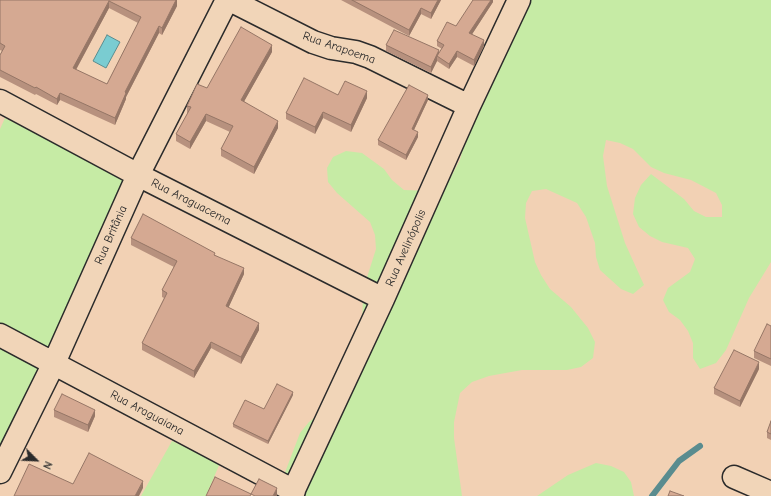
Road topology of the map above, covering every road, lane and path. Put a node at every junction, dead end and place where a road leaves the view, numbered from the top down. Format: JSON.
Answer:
{"nodes":[{"id":1,"x":228,"y":0,"type":"edge"},
{"id":2,"x":519,"y":0,"type":"edge"},
{"id":3,"x":0,"y":101,"type":"edge"},
{"id":4,"x":469,"y":106,"type":"junction"},
{"id":5,"x":138,"y":175,"type":"junction"},
{"id":6,"x":383,"y":299,"type":"junction"},
{"id":7,"x":0,"y":335,"type":"edge"},
{"id":8,"x":54,"y":363,"type":"junction"},
{"id":9,"x":0,"y":472,"type":"edge"},
{"id":10,"x":734,"y":477,"type":"dead end"},
{"id":11,"x":293,"y":493,"type":"edge"},
{"id":12,"x":771,"y":493,"type":"edge"}],
"edges":[{"from":1,"to":4,"type":"street","name":"Rua Arapoema"},
{"from":1,"to":5,"type":"street","name":"Rua Britânia"},
{"from":2,"to":4,"type":"street","name":"Rua Avelinópolis"},
{"from":3,"to":5,"type":"street","name":"Rua Araguacema"},
{"from":4,"to":6,"type":"street","name":"Rua Avelinópolis"},
{"from":5,"to":6,"type":"street","name":"Rua Araguacema"},
{"from":5,"to":8,"type":"street","name":"Rua Britânia"},
{"from":6,"to":11,"type":"street","name":"Rua Avelinópolis"},
{"from":7,"to":8,"type":"street","name":"Rua Araguaiana"},
{"from":8,"to":9,"type":"street","name":"Rua Britânia"},
{"from":8,"to":11,"type":"street","name":"Rua Araguaiana"},
{"from":10,"to":12,"type":"street"}]}
